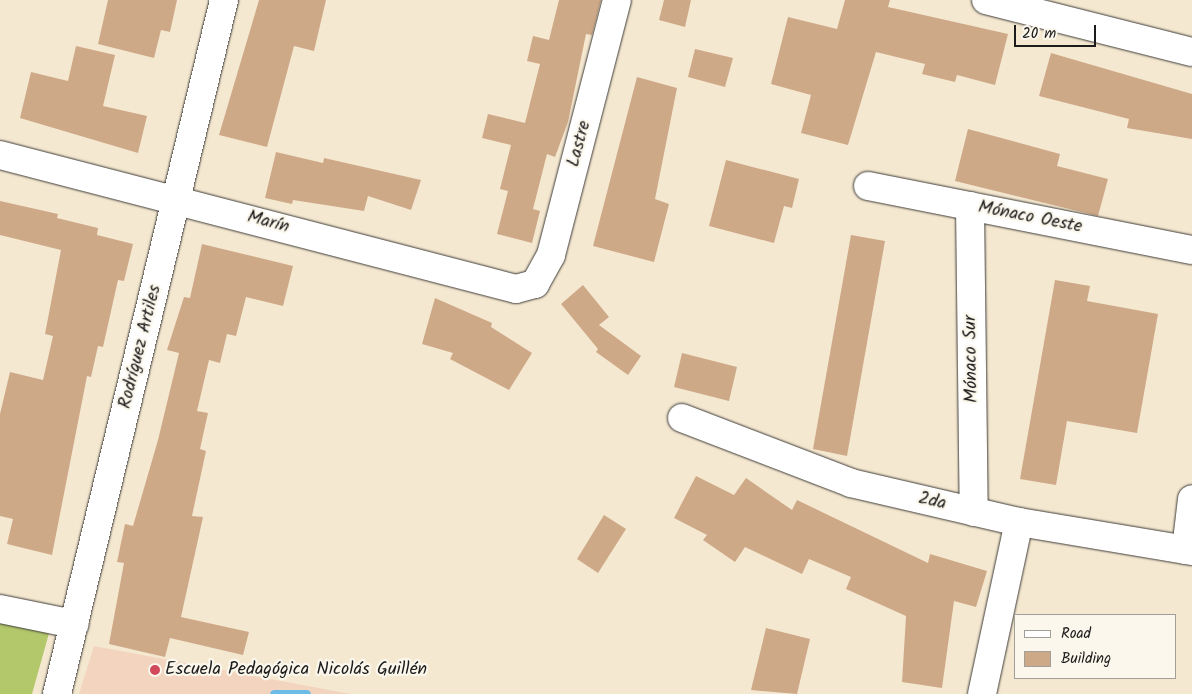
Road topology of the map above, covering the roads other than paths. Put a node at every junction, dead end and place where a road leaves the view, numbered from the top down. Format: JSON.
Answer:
{"nodes":[{"id":1,"x":224,"y":0,"type":"edge"},
{"id":2,"x":617,"y":0,"type":"edge"},
{"id":3,"x":986,"y":0,"type":"edge"},
{"id":4,"x":1028,"y":5,"type":"edge"},
{"id":5,"x":1192,"y":52,"type":"edge"},
{"id":6,"x":0,"y":156,"type":"edge"},
{"id":7,"x":868,"y":186,"type":"dead end"},
{"id":8,"x":178,"y":199,"type":"junction"},
{"id":9,"x":970,"y":206,"type":"junction"},
{"id":10,"x":1192,"y":250,"type":"edge"},
{"id":11,"x":535,"y":284,"type":"joint"},
{"id":12,"x":682,"y":418,"type":"dead end"},
{"id":13,"x":1192,"y":500,"type":"edge"},
{"id":14,"x":974,"y":512,"type":"junction"},
{"id":15,"x":1019,"y":522,"type":"junction"},
{"id":16,"x":1189,"y":550,"type":"edge"},
{"id":17,"x":0,"y":609,"type":"edge"},
{"id":18,"x":74,"y":624,"type":"junction"},
{"id":19,"x":57,"y":694,"type":"edge"},
{"id":20,"x":982,"y":694,"type":"edge"}],
"edges":[{"from":1,"to":8,"type":"street","name":"Rodríguez Artiles"},
{"from":2,"to":11,"type":"street","name":"Lastre"},
{"from":3,"to":4,"type":"street"},
{"from":4,"to":5,"type":"street"},
{"from":6,"to":8,"type":"street","name":"Marín"},
{"from":7,"to":9,"type":"street","name":"Mónaco Oeste"},
{"from":8,"to":11,"type":"street","name":"Marín"},
{"from":8,"to":18,"type":"street","name":"Rodríguez Artiles"},
{"from":9,"to":10,"type":"street","name":"Mónaco Oeste"},
{"from":9,"to":14,"type":"street","name":"Mónaco Sur"},
{"from":12,"to":14,"type":"street","name":"2da"},
{"from":13,"to":16,"type":"street"},
{"from":14,"to":15,"type":"street","name":"2da"},
{"from":15,"to":16,"type":"street","name":"2da"},
{"from":15,"to":20,"type":"street"},
{"from":17,"to":18,"type":"street"},
{"from":18,"to":19,"type":"street","name":"Rodríguez Artiles"}]}
